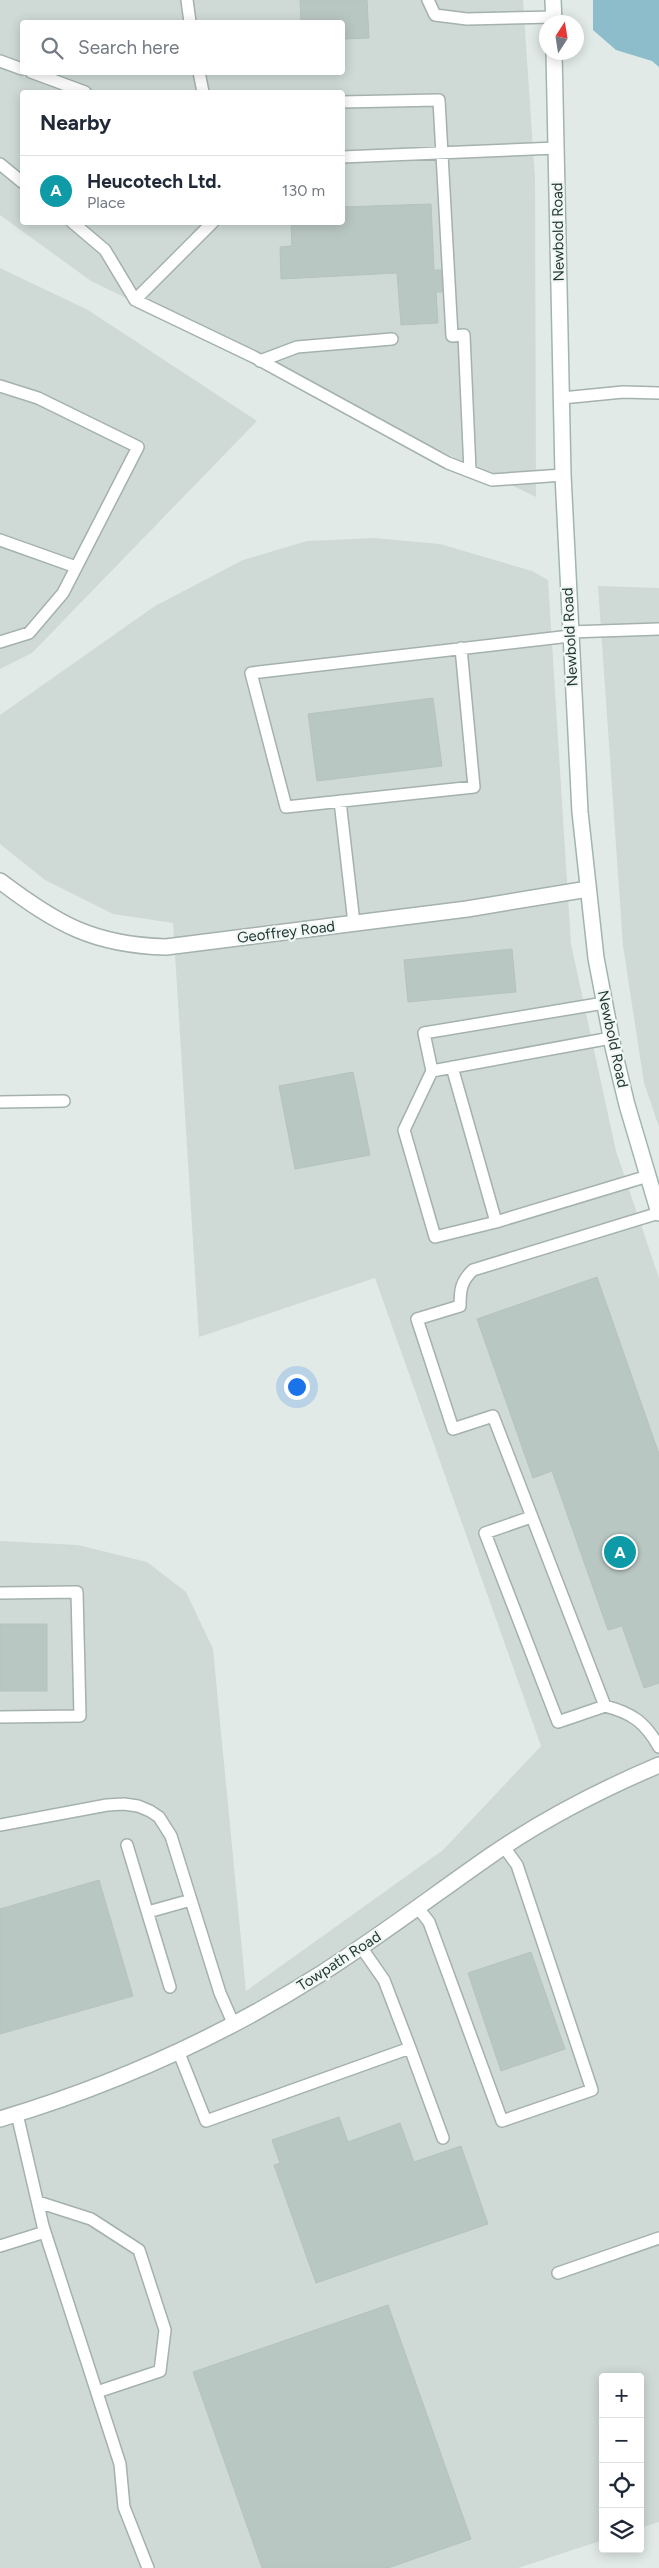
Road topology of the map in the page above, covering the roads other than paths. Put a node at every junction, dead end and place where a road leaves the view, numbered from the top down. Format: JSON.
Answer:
{"nodes":[{"id":1,"x":187,"y":0,"type":"edge"},
{"id":2,"x":428,"y":0,"type":"edge"},
{"id":3,"x":553,"y":0,"type":"edge"},
{"id":4,"x":554,"y":15,"type":"edge"},
{"id":5,"x":190,"y":20,"type":"edge"},
{"id":6,"x":539,"y":20,"type":"edge"},
{"id":7,"x":554,"y":60,"type":"edge"},
{"id":8,"x":0,"y":61,"type":"edge"},
{"id":9,"x":20,"y":68,"type":"edge"},
{"id":10,"x":39,"y":75,"type":"edge"},
{"id":11,"x":200,"y":75,"type":"edge"},
{"id":12,"x":80,"y":90,"type":"edge"},
{"id":13,"x":203,"y":90,"type":"edge"},
{"id":14,"x":345,"y":102,"type":"edge"},
{"id":15,"x":556,"y":148,"type":"junction"},
{"id":16,"x":442,"y":153,"type":"junction"},
{"id":17,"x":345,"y":157,"type":"edge"},
{"id":18,"x":0,"y":164,"type":"edge"},
{"id":19,"x":20,"y":180,"type":"edge"},
{"id":20,"x":76,"y":225,"type":"edge"},
{"id":21,"x":210,"y":225,"type":"edge"},
{"id":22,"x":136,"y":300,"type":"junction"},
{"id":23,"x":392,"y":339,"type":"dead end"},
{"id":24,"x":260,"y":361,"type":"junction"},
{"id":25,"x":0,"y":386,"type":"edge"},
{"id":26,"x":659,"y":393,"type":"edge"},
{"id":27,"x":562,"y":398,"type":"junction"},
{"id":28,"x":470,"y":471,"type":"junction"},
{"id":29,"x":563,"y":475,"type":"junction"},
{"id":30,"x":0,"y":540,"type":"edge"},
{"id":31,"x":76,"y":567,"type":"junction"},
{"id":32,"x":659,"y":629,"type":"edge"},
{"id":33,"x":570,"y":634,"type":"junction"},
{"id":34,"x":0,"y":642,"type":"edge"},
{"id":35,"x":461,"y":648,"type":"junction"},
{"id":36,"x":340,"y":802,"type":"junction"},
{"id":37,"x":0,"y":881,"type":"edge"},
{"id":38,"x":588,"y":890,"type":"junction"},
{"id":39,"x":354,"y":923,"type":"junction"},
{"id":40,"x":604,"y":1003,"type":"junction"},
{"id":41,"x":611,"y":1038,"type":"junction"},
{"id":42,"x":452,"y":1067,"type":"junction"},
{"id":43,"x":432,"y":1071,"type":"junction"},
{"id":44,"x":64,"y":1101,"type":"dead end"},
{"id":45,"x":0,"y":1102,"type":"edge"},
{"id":46,"x":648,"y":1176,"type":"junction"},
{"id":47,"x":659,"y":1213,"type":"edge"},
{"id":48,"x":496,"y":1222,"type":"junction"},
{"id":49,"x":532,"y":1517,"type":"junction"},
{"id":50,"x":0,"y":1593,"type":"edge"},
{"id":51,"x":605,"y":1706,"type":"junction"},
{"id":52,"x":0,"y":1717,"type":"edge"},
{"id":53,"x":659,"y":1747,"type":"edge"},
{"id":54,"x":659,"y":1765,"type":"edge"},
{"id":55,"x":0,"y":1825,"type":"edge"},
{"id":56,"x":127,"y":1845,"type":"dead end"},
{"id":57,"x":504,"y":1847,"type":"junction"},
{"id":58,"x":190,"y":1900,"type":"junction"},
{"id":59,"x":418,"y":1908,"type":"junction"},
{"id":60,"x":148,"y":1912,"type":"junction"},
{"id":61,"x":361,"y":1947,"type":"junction"},
{"id":62,"x":170,"y":1987,"type":"dead end"},
{"id":63,"x":234,"y":2025,"type":"junction"},
{"id":64,"x":410,"y":2048,"type":"junction"},
{"id":65,"x":179,"y":2053,"type":"junction"},
{"id":66,"x":16,"y":2114,"type":"junction"},
{"id":67,"x":0,"y":2119,"type":"edge"},
{"id":68,"x":442,"y":2138,"type":"dead end"},
{"id":69,"x":38,"y":2202,"type":"junction"},
{"id":70,"x":45,"y":2232,"type":"junction"},
{"id":71,"x":659,"y":2238,"type":"edge"},
{"id":72,"x":0,"y":2246,"type":"edge"},
{"id":73,"x":558,"y":2273,"type":"dead end"},
{"id":74,"x":97,"y":2392,"type":"junction"},
{"id":75,"x":148,"y":2568,"type":"edge"}],
"edges":[{"from":1,"to":5,"type":"lane"},
{"from":2,"to":6,"type":"lane"},
{"from":3,"to":4,"type":"street"},
{"from":7,"to":15,"type":"street","name":"Newbold Road"},
{"from":8,"to":9,"type":"lane"},
{"from":10,"to":12,"type":"lane"},
{"from":11,"to":13,"type":"lane"},
{"from":14,"to":16,"type":"lane"},
{"from":15,"to":16,"type":"lane"},
{"from":15,"to":27,"type":"street","name":"Newbold Road"},
{"from":16,"to":17,"type":"lane"},
{"from":16,"to":28,"type":"lane"},
{"from":18,"to":19,"type":"lane"},
{"from":20,"to":22,"type":"lane"},
{"from":21,"to":22,"type":"lane"},
{"from":22,"to":24,"type":"lane"},
{"from":23,"to":24,"type":"lane"},
{"from":24,"to":28,"type":"lane"},
{"from":25,"to":31,"type":"lane"},
{"from":26,"to":27,"type":"lane"},
{"from":27,"to":29,"type":"street","name":"Newbold Road"},
{"from":28,"to":29,"type":"lane"},
{"from":29,"to":33,"type":"street","name":"Newbold Road"},
{"from":30,"to":31,"type":"lane"},
{"from":31,"to":34,"type":"lane"},
{"from":32,"to":33,"type":"lane"},
{"from":33,"to":35,"type":"lane"},
{"from":33,"to":38,"type":"street","name":"Newbold Road"},
{"from":35,"to":36,"type":"lane"},
{"from":35,"to":36,"type":"lane"},
{"from":36,"to":39,"type":"lane"},
{"from":37,"to":39,"type":"street","name":"Geoffrey Road"},
{"from":38,"to":39,"type":"street","name":"Geoffrey Road"},
{"from":38,"to":40,"type":"street","name":"Newbold Road"},
{"from":40,"to":41,"type":"street","name":"Newbold Road"},
{"from":40,"to":43,"type":"lane"},
{"from":41,"to":42,"type":"lane"},
{"from":41,"to":46,"type":"street","name":"Newbold Road"},
{"from":42,"to":43,"type":"lane"},
{"from":42,"to":48,"type":"lane"},
{"from":43,"to":48,"type":"lane"},
{"from":44,"to":45,"type":"lane"},
{"from":46,"to":47,"type":"street","name":"Newbold Road"},
{"from":46,"to":48,"type":"lane"},
{"from":47,"to":49,"type":"lane"},
{"from":49,"to":51,"type":"lane"},
{"from":49,"to":51,"type":"lane"},
{"from":50,"to":52,"type":"lane"},
{"from":51,"to":53,"type":"lane"},
{"from":54,"to":57,"type":"street","name":"Towpath Road"},
{"from":55,"to":58,"type":"lane"},
{"from":56,"to":60,"type":"lane"},
{"from":57,"to":59,"type":"street","name":"Towpath Road"},
{"from":57,"to":59,"type":"lane"},
{"from":58,"to":60,"type":"lane"},
{"from":58,"to":63,"type":"lane"},
{"from":59,"to":61,"type":"street","name":"Towpath Road"},
{"from":60,"to":62,"type":"lane"},
{"from":61,"to":63,"type":"street","name":"Towpath Road"},
{"from":61,"to":64,"type":"lane"},
{"from":63,"to":65,"type":"street","name":"Towpath Road"},
{"from":64,"to":65,"type":"lane"},
{"from":64,"to":68,"type":"lane"},
{"from":65,"to":66,"type":"street","name":"Towpath Road"},
{"from":66,"to":67,"type":"street","name":"Towpath Road"},
{"from":66,"to":69,"type":"lane"},
{"from":69,"to":70,"type":"lane"},
{"from":69,"to":74,"type":"lane"},
{"from":70,"to":72,"type":"lane"},
{"from":70,"to":74,"type":"lane"},
{"from":71,"to":73,"type":"lane"},
{"from":74,"to":75,"type":"lane"}]}
